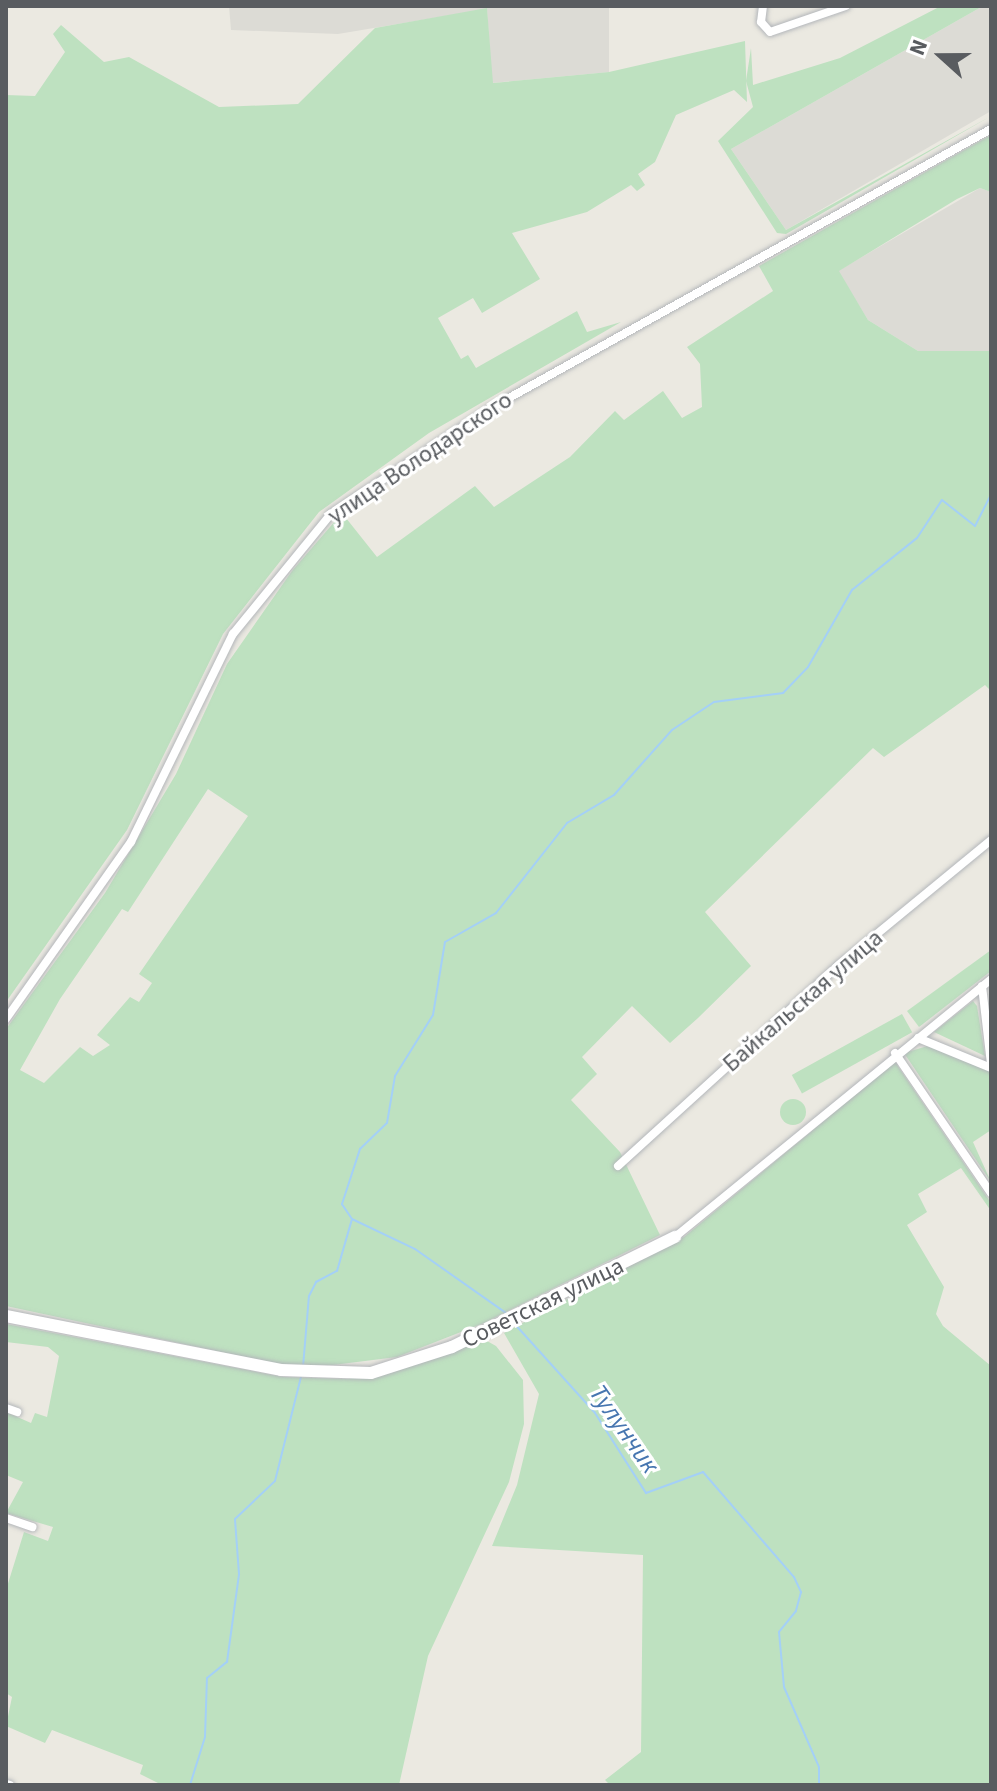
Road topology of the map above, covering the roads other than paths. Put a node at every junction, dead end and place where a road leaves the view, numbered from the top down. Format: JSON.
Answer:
{"nodes":[{"id":1,"x":763,"y":6,"type":"edge"},
{"id":2,"x":846,"y":6,"type":"edge"},
{"id":3,"x":991,"y":129,"type":"edge"},
{"id":4,"x":991,"y":840,"type":"edge"},
{"id":5,"x":991,"y":979,"type":"edge"},
{"id":6,"x":982,"y":986,"type":"junction"},
{"id":7,"x":6,"y":1019,"type":"edge"},
{"id":8,"x":918,"y":1038,"type":"junction"},
{"id":9,"x":895,"y":1053,"type":"junction"},
{"id":10,"x":991,"y":1066,"type":"edge"},
{"id":11,"x":618,"y":1166,"type":"dead end"},
{"id":12,"x":991,"y":1193,"type":"edge"},
{"id":13,"x":675,"y":1237,"type":"joint"},
{"id":14,"x":6,"y":1316,"type":"edge"},
{"id":15,"x":6,"y":1408,"type":"edge"},
{"id":16,"x":17,"y":1412,"type":"dead end"},
{"id":17,"x":6,"y":1518,"type":"edge"},
{"id":18,"x":32,"y":1527,"type":"dead end"}],
"edges":[{"from":1,"to":2,"type":"street"},
{"from":3,"to":7,"type":"street","name":"улица Володарского"},
{"from":4,"to":11,"type":"street","name":"Байкальская улица"},
{"from":5,"to":6,"type":"street","name":"Советская улица"},
{"from":6,"to":8,"type":"street","name":"Советская улица"},
{"from":6,"to":10,"type":"street"},
{"from":8,"to":9,"type":"street","name":"Советская улица"},
{"from":8,"to":10,"type":"street"},
{"from":9,"to":12,"type":"street"},
{"from":9,"to":13,"type":"street","name":"Советская улица"},
{"from":13,"to":14,"type":"street","name":"Советская улица"},
{"from":15,"to":16,"type":"street"},
{"from":17,"to":18,"type":"street"}]}
